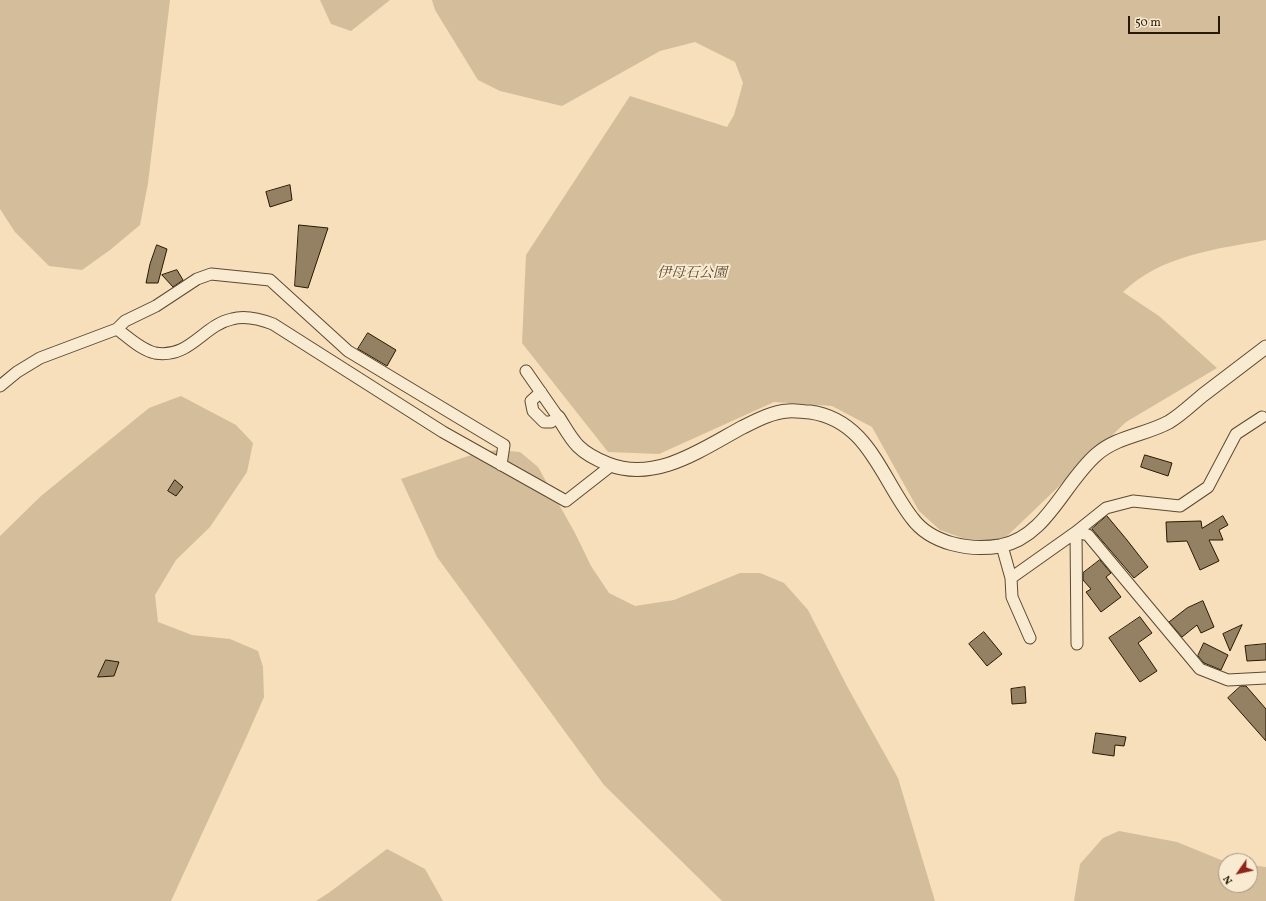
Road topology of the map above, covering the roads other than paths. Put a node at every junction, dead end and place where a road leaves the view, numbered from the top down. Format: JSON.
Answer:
{"nodes":[{"id":1,"x":117,"y":329,"type":"junction"},
{"id":2,"x":1266,"y":347,"type":"edge"},
{"id":3,"x":526,"y":371,"type":"dead end"},
{"id":4,"x":0,"y":386,"type":"edge"},
{"id":5,"x":541,"y":392,"type":"junction"},
{"id":6,"x":1262,"y":416,"type":"dead end"},
{"id":7,"x":558,"y":417,"type":"junction"},
{"id":8,"x":501,"y":465,"type":"junction"},
{"id":9,"x":612,"y":465,"type":"junction"},
{"id":10,"x":1076,"y":532,"type":"junction"},
{"id":11,"x":1002,"y":546,"type":"junction"},
{"id":12,"x":1011,"y":578,"type":"junction"},
{"id":13,"x":1030,"y":638,"type":"dead end"},
{"id":14,"x":1077,"y":644,"type":"dead end"},
{"id":15,"x":1266,"y":678,"type":"edge"}],
"edges":[{"from":1,"to":4,"type":"street"},
{"from":1,"to":8,"type":"street"},
{"from":1,"to":8,"type":"street"},
{"from":2,"to":11,"type":"street"},
{"from":3,"to":5,"type":"street"},
{"from":5,"to":7,"type":"street"},
{"from":5,"to":7,"type":"street"},
{"from":6,"to":10,"type":"street"},
{"from":7,"to":9,"type":"street"},
{"from":8,"to":9,"type":"street"},
{"from":9,"to":11,"type":"street"},
{"from":10,"to":12,"type":"street"},
{"from":10,"to":14,"type":"street"},
{"from":10,"to":15,"type":"street"},
{"from":11,"to":12,"type":"street"},
{"from":12,"to":13,"type":"street"}]}
